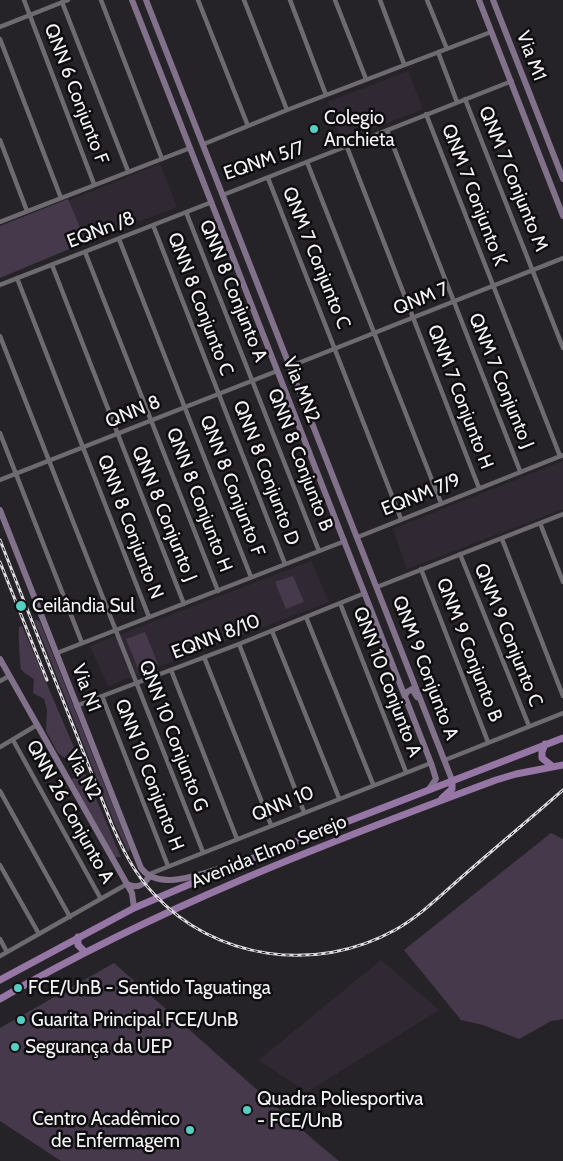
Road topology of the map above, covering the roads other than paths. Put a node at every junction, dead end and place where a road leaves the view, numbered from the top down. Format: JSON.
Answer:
{"nodes":[{"id":1,"x":24,"y":0,"type":"edge"},
{"id":2,"x":101,"y":0,"type":"edge"},
{"id":3,"x":132,"y":0,"type":"edge"},
{"id":4,"x":146,"y":0,"type":"edge"},
{"id":5,"x":198,"y":0,"type":"edge"},
{"id":6,"x":244,"y":0,"type":"edge"},
{"id":7,"x":290,"y":0,"type":"edge"},
{"id":8,"x":335,"y":0,"type":"edge"},
{"id":9,"x":380,"y":0,"type":"edge"},
{"id":10,"x":427,"y":0,"type":"edge"},
{"id":11,"x":479,"y":0,"type":"edge"},
{"id":12,"x":493,"y":0,"type":"edge"},
{"id":13,"x":65,"y":1,"type":"edge"},
{"id":14,"x":136,"y":11,"type":"junction"},
{"id":15,"x":30,"y":15,"type":"junction"},
{"id":16,"x":0,"y":27,"type":"edge"},
{"id":17,"x":491,"y":32,"type":"junction"},
{"id":18,"x":0,"y":39,"type":"edge"},
{"id":19,"x":447,"y":49,"type":"junction"},
{"id":20,"x":166,"y":50,"type":"junction"},
{"id":21,"x":438,"y":52,"type":"junction"},
{"id":22,"x":404,"y":64,"type":"junction"},
{"id":23,"x":506,"y":68,"type":"junction"},
{"id":24,"x":160,"y":70,"type":"junction"},
{"id":25,"x":366,"y":79,"type":"junction"},
{"id":26,"x":512,"y":82,"type":"junction"},
{"id":27,"x":326,"y":95,"type":"junction"},
{"id":28,"x":465,"y":99,"type":"junction"},
{"id":29,"x":457,"y":102,"type":"junction"},
{"id":30,"x":188,"y":104,"type":"junction"},
{"id":31,"x":287,"y":110,"type":"junction"},
{"id":32,"x":537,"y":112,"type":"junction"},
{"id":33,"x":426,"y":114,"type":"junction"},
{"id":34,"x":248,"y":126,"type":"junction"},
{"id":35,"x":387,"y":130,"type":"junction"},
{"id":36,"x":530,"y":130,"type":"junction"},
{"id":37,"x":0,"y":140,"type":"edge"},
{"id":38,"x":204,"y":144,"type":"junction"},
{"id":39,"x":347,"y":147,"type":"junction"},
{"id":40,"x":190,"y":148,"type":"junction"},
{"id":41,"x":162,"y":159,"type":"junction"},
{"id":42,"x":307,"y":162,"type":"junction"},
{"id":43,"x":128,"y":171,"type":"junction"},
{"id":44,"x":562,"y":176,"type":"edge"},
{"id":45,"x":268,"y":178,"type":"junction"},
{"id":46,"x":94,"y":184,"type":"junction"},
{"id":47,"x":223,"y":195,"type":"junction"},
{"id":48,"x":61,"y":198,"type":"junction"},
{"id":49,"x":212,"y":202,"type":"junction"},
{"id":50,"x":27,"y":211,"type":"junction"},
{"id":51,"x":186,"y":212,"type":"junction"},
{"id":52,"x":563,"y":216,"type":"edge"},
{"id":53,"x":0,"y":222,"type":"edge"},
{"id":54,"x":153,"y":225,"type":"junction"},
{"id":55,"x":226,"y":238,"type":"junction"},
{"id":56,"x":119,"y":239,"type":"junction"},
{"id":57,"x":84,"y":252,"type":"junction"},
{"id":58,"x":563,"y":258,"type":"edge"},
{"id":59,"x":52,"y":265,"type":"junction"},
{"id":60,"x":532,"y":271,"type":"junction"},
{"id":61,"x":17,"y":278,"type":"junction"},
{"id":62,"x":256,"y":278,"type":"junction"},
{"id":63,"x":0,"y":285,"type":"edge"},
{"id":64,"x":258,"y":285,"type":"junction"},
{"id":65,"x":493,"y":287,"type":"junction"},
{"id":66,"x":246,"y":289,"type":"junction"},
{"id":67,"x":453,"y":302,"type":"junction"},
{"id":68,"x":413,"y":318,"type":"junction"},
{"id":69,"x":375,"y":334,"type":"junction"},
{"id":70,"x":0,"y":336,"type":"edge"},
{"id":71,"x":563,"y":348,"type":"edge"},
{"id":72,"x":335,"y":349,"type":"junction"},
{"id":73,"x":291,"y":366,"type":"junction"},
{"id":74,"x":277,"y":371,"type":"junction"},
{"id":75,"x":252,"y":380,"type":"junction"},
{"id":76,"x":219,"y":394,"type":"junction"},
{"id":77,"x":288,"y":397,"type":"junction"},
{"id":78,"x":185,"y":407,"type":"junction"},
{"id":79,"x":151,"y":421,"type":"junction"},
{"id":80,"x":0,"y":433,"type":"edge"},
{"id":81,"x":116,"y":434,"type":"junction"},
{"id":82,"x":320,"y":442,"type":"junction"},
{"id":83,"x":83,"y":448,"type":"junction"},
{"id":84,"x":324,"y":452,"type":"junction"},
{"id":85,"x":562,"y":455,"type":"edge"},
{"id":86,"x":312,"y":456,"type":"junction"},
{"id":87,"x":50,"y":461,"type":"junction"},
{"id":88,"x":520,"y":471,"type":"junction"},
{"id":89,"x":16,"y":474,"type":"junction"},
{"id":90,"x":0,"y":480,"type":"edge"},
{"id":91,"x":479,"y":488,"type":"junction"},
{"id":92,"x":441,"y":503,"type":"junction"},
{"id":93,"x":0,"y":510,"type":"edge"},
{"id":94,"x":563,"y":514,"type":"edge"},
{"id":95,"x":401,"y":519,"type":"junction"},
{"id":96,"x":540,"y":523,"type":"junction"},
{"id":97,"x":358,"y":537,"type":"junction"},
{"id":98,"x":502,"y":539,"type":"junction"},
{"id":99,"x":345,"y":541,"type":"junction"},
{"id":100,"x":319,"y":551,"type":"junction"},
{"id":101,"x":460,"y":554,"type":"junction"},
{"id":102,"x":285,"y":564,"type":"junction"},
{"id":103,"x":421,"y":569,"type":"junction"},
{"id":104,"x":251,"y":577,"type":"junction"},
{"id":105,"x":563,"y":582,"type":"edge"},
{"id":106,"x":377,"y":587,"type":"junction"},
{"id":107,"x":218,"y":590,"type":"junction"},
{"id":108,"x":366,"y":593,"type":"junction"},
{"id":109,"x":340,"y":603,"type":"junction"},
{"id":110,"x":184,"y":604,"type":"junction"},
{"id":111,"x":149,"y":617,"type":"junction"},
{"id":112,"x":306,"y":617,"type":"junction"},
{"id":113,"x":116,"y":630,"type":"junction"},
{"id":114,"x":379,"y":630,"type":"junction"},
{"id":115,"x":272,"y":631,"type":"junction"},
{"id":116,"x":383,"y":640,"type":"junction"},
{"id":117,"x":398,"y":640,"type":"junction"},
{"id":118,"x":82,"y":643,"type":"junction"},
{"id":119,"x":238,"y":644,"type":"junction"},
{"id":120,"x":57,"y":653,"type":"junction"},
{"id":121,"x":204,"y":658,"type":"junction"},
{"id":122,"x":0,"y":659,"type":"edge"},
{"id":123,"x":171,"y":670,"type":"junction"},
{"id":124,"x":9,"y":676,"type":"junction"},
{"id":125,"x":412,"y":676,"type":"junction"},
{"id":126,"x":0,"y":681,"type":"edge"},
{"id":127,"x":137,"y":684,"type":"junction"},
{"id":128,"x":102,"y":696,"type":"junction"},
{"id":129,"x":405,"y":696,"type":"junction"},
{"id":130,"x":563,"y":696,"type":"edge"},
{"id":131,"x":76,"y":706,"type":"junction"},
{"id":132,"x":563,"y":713,"type":"edge"},
{"id":133,"x":37,"y":725,"type":"junction"},
{"id":134,"x":529,"y":726,"type":"junction"},
{"id":135,"x":436,"y":736,"type":"junction"},
{"id":136,"x":563,"y":738,"type":"edge"},
{"id":137,"x":13,"y":740,"type":"junction"},
{"id":138,"x":488,"y":742,"type":"junction"},
{"id":139,"x":545,"y":744,"type":"junction"},
{"id":140,"x":0,"y":747,"type":"edge"},
{"id":141,"x":445,"y":760,"type":"junction"},
{"id":142,"x":431,"y":763,"type":"junction"},
{"id":143,"x":563,"y":765,"type":"edge"},
{"id":144,"x":552,"y":766,"type":"junction"},
{"id":145,"x":406,"y":772,"type":"junction"},
{"id":146,"x":452,"y":780,"type":"junction"},
{"id":147,"x":373,"y":784,"type":"junction"},
{"id":148,"x":429,"y":789,"type":"junction"},
{"id":149,"x":0,"y":791,"type":"edge"},
{"id":150,"x":339,"y":798,"type":"junction"},
{"id":151,"x":436,"y":802,"type":"junction"},
{"id":152,"x":304,"y":812,"type":"junction"},
{"id":153,"x":271,"y":825,"type":"junction"},
{"id":154,"x":320,"y":831,"type":"junction"},
{"id":155,"x":308,"y":836,"type":"junction"},
{"id":156,"x":237,"y":839,"type":"junction"},
{"id":157,"x":324,"y":846,"type":"junction"},
{"id":158,"x":314,"y":850,"type":"junction"},
{"id":159,"x":203,"y":852,"type":"junction"},
{"id":160,"x":0,"y":865,"type":"edge"},
{"id":161,"x":168,"y":866,"type":"junction"},
{"id":162,"x":230,"y":867,"type":"junction"},
{"id":163,"x":148,"y":875,"type":"junction"},
{"id":164,"x":127,"y":884,"type":"junction"},
{"id":165,"x":101,"y":899,"type":"junction"},
{"id":166,"x":134,"y":908,"type":"junction"},
{"id":167,"x":70,"y":916,"type":"junction"},
{"id":168,"x":39,"y":934,"type":"junction"},
{"id":169,"x":78,"y":937,"type":"junction"},
{"id":170,"x":0,"y":939,"type":"edge"},
{"id":171,"x":8,"y":952,"type":"junction"},
{"id":172,"x":85,"y":952,"type":"junction"},
{"id":173,"x":0,"y":956,"type":"edge"},
{"id":174,"x":0,"y":980,"type":"edge"},
{"id":175,"x":0,"y":999,"type":"edge"}],
"edges":[{"from":1,"to":15,"type":"street","name":"QNN 6 Conjunto F"},
{"from":2,"to":41,"type":"street"},
{"from":3,"to":14,"type":"main road","name":"Via MN2"},
{"from":4,"to":20,"type":"main road"},
{"from":5,"to":34,"type":"street"},
{"from":6,"to":31,"type":"street"},
{"from":7,"to":27,"type":"street"},
{"from":8,"to":25,"type":"street"},
{"from":9,"to":22,"type":"street"},
{"from":10,"to":19,"type":"street"},
{"from":11,"to":17,"type":"main road","name":"Via M1"},
{"from":12,"to":32,"type":"main road","name":"Via M1"},
{"from":13,"to":15,"type":"street"},
{"from":13,"to":43,"type":"street"},
{"from":14,"to":20,"type":"main road"},
{"from":14,"to":24,"type":"main road","name":"Via MN2"},
{"from":15,"to":16,"type":"street"},
{"from":15,"to":46,"type":"street","name":"QNN 6 Conjunto F"},
{"from":17,"to":19,"type":"street","name":"EQNM 5/7"},
{"from":17,"to":23,"type":"main road","name":"Via M1"},
{"from":18,"to":48,"type":"street"},
{"from":19,"to":21,"type":"street","name":"EQNM 5/7"},
{"from":20,"to":30,"type":"main road"},
{"from":21,"to":22,"type":"street","name":"EQNM 5/7"},
{"from":21,"to":29,"type":"street"},
{"from":22,"to":25,"type":"street","name":"EQNM 5/7"},
{"from":23,"to":26,"type":"main road","name":"Via M1"},
{"from":23,"to":32,"type":"main road"},
{"from":24,"to":30,"type":"main road"},
{"from":24,"to":40,"type":"main road","name":"Via MN2"},
{"from":25,"to":27,"type":"street","name":"EQNM 5/7"},
{"from":26,"to":28,"type":"street","name":"EQNM 5/7"},
{"from":26,"to":36,"type":"main road","name":"Via M1"},
{"from":27,"to":31,"type":"street","name":"EQNM 5/7"},
{"from":28,"to":29,"type":"street","name":"EQNM 5/7"},
{"from":28,"to":60,"type":"street","name":"QNM 7 Conjunto M"},
{"from":29,"to":33,"type":"street","name":"EQNM 5/7"},
{"from":30,"to":38,"type":"main road"},
{"from":31,"to":34,"type":"street","name":"EQNM 5/7"},
{"from":32,"to":44,"type":"main road","name":"Via M1"},
{"from":33,"to":35,"type":"street","name":"EQNM 5/7"},
{"from":33,"to":65,"type":"street","name":"QNM 7 Conjunto K"},
{"from":34,"to":38,"type":"street","name":"EQNM 5/7"},
{"from":35,"to":39,"type":"street","name":"EQNM 5/7"},
{"from":35,"to":67,"type":"street","name":"QNM 7 Conjunto J"},
{"from":36,"to":44,"type":"main road"},
{"from":36,"to":52,"type":"main road","name":"Via M1"},
{"from":37,"to":50,"type":"street"},
{"from":38,"to":47,"type":"main road","name":"EQNM 5/7"},
{"from":39,"to":42,"type":"street","name":"EQNM 5/7"},
{"from":39,"to":68,"type":"street","name":"QNM 7 Conjunto H"},
{"from":40,"to":41,"type":"street"},
{"from":40,"to":49,"type":"main road","name":"Via MN2"},
{"from":41,"to":43,"type":"street"},
{"from":42,"to":45,"type":"street","name":"EQNM 5/7"},
{"from":42,"to":69,"type":"street"},
{"from":43,"to":46,"type":"street"},
{"from":45,"to":47,"type":"street","name":"EQNM 5/7"},
{"from":45,"to":72,"type":"street","name":"QNM 7 Conjunto C"},
{"from":46,"to":48,"type":"street"},
{"from":47,"to":62,"type":"main road"},
{"from":48,"to":50,"type":"street"},
{"from":49,"to":51,"type":"street","name":"EQNn /8"},
{"from":49,"to":55,"type":"main road","name":"Via MN2"},
{"from":50,"to":53,"type":"street"},
{"from":51,"to":54,"type":"street","name":"EQNn /8"},
{"from":51,"to":75,"type":"street","name":"QNN 8 Conjunto A"},
{"from":54,"to":56,"type":"street","name":"EQNn /8"},
{"from":54,"to":76,"type":"street","name":"QNN 8 Conjunto C"},
{"from":55,"to":62,"type":"main road"},
{"from":55,"to":66,"type":"main road","name":"Via MN2"},
{"from":56,"to":57,"type":"street","name":"EQNn /8"},
{"from":56,"to":78,"type":"street","name":"QNN 8 Conjunto F"},
{"from":57,"to":59,"type":"street","name":"EQNn /8"},
{"from":57,"to":79,"type":"street","name":"QNN 8 Conjunto H"},
{"from":58,"to":60,"type":"street","name":"QNM 7"},
{"from":59,"to":61,"type":"street","name":"EQNn /8"},
{"from":59,"to":81,"type":"street","name":"QNN 8 Conjunto J"},
{"from":60,"to":65,"type":"street","name":"QNM 7"},
{"from":60,"to":71,"type":"street","name":"QNM 7 Conjunto M"},
{"from":61,"to":63,"type":"street","name":"EQNn /8"},
{"from":61,"to":83,"type":"street","name":"QNN 8 Conjunto N"},
{"from":62,"to":64,"type":"main road"},
{"from":64,"to":66,"type":"main road"},
{"from":64,"to":73,"type":"main road"},
{"from":65,"to":67,"type":"street","name":"QNM 7"},
{"from":65,"to":85,"type":"street","name":"QNM 7 Conjunto K"},
{"from":66,"to":74,"type":"main road","name":"Via MN2"},
{"from":67,"to":68,"type":"street","name":"QNM 7"},
{"from":67,"to":88,"type":"street","name":"QNM 7 Conjunto J"},
{"from":68,"to":69,"type":"street","name":"QNM 7"},
{"from":68,"to":91,"type":"street","name":"QNM 7 Conjunto H"},
{"from":69,"to":72,"type":"street","name":"QNM 7"},
{"from":69,"to":92,"type":"street"},
{"from":70,"to":87,"type":"street","name":"QNN 10 Conjunto G"},
{"from":72,"to":73,"type":"street","name":"QNM 7"},
{"from":72,"to":95,"type":"street","name":"QNM 7 Conjunto C"},
{"from":73,"to":82,"type":"main road"},
{"from":74,"to":75,"type":"street","name":"QNN 8"},
{"from":74,"to":77,"type":"main road","name":"Via MN2"},
{"from":75,"to":76,"type":"street","name":"QNN 8"},
{"from":75,"to":100,"type":"street","name":"QNN 8 Conjunto B"},
{"from":76,"to":78,"type":"street","name":"QNN 8"},
{"from":76,"to":102,"type":"street","name":"QNN 8 Conjunto D"},
{"from":77,"to":82,"type":"main road"},
{"from":77,"to":86,"type":"main road","name":"Via MN2"},
{"from":78,"to":79,"type":"street","name":"QNN 8"},
{"from":78,"to":104,"type":"street","name":"QNN 8 Conjunto F"},
{"from":79,"to":81,"type":"street","name":"QNN 8"},
{"from":79,"to":107,"type":"street","name":"QNN 8 Conjunto H"},
{"from":80,"to":89,"type":"street"},
{"from":81,"to":83,"type":"street","name":"QNN 8"},
{"from":81,"to":110,"type":"street","name":"QNN 8 Conjunto J"},
{"from":82,"to":84,"type":"main road"},
{"from":83,"to":87,"type":"street","name":"QNN 8"},
{"from":83,"to":111,"type":"street","name":"QNN 8 Conjunto N"},
{"from":84,"to":86,"type":"main road"},
{"from":84,"to":97,"type":"main road"},
{"from":85,"to":88,"type":"street","name":"EQNM 7/9"},
{"from":86,"to":99,"type":"main road","name":"Via MN2"},
{"from":87,"to":89,"type":"street","name":"QNN 8"},
{"from":87,"to":113,"type":"street","name":"QNN 10 Conjunto G"},
{"from":88,"to":91,"type":"street","name":"EQNM 7/9"},
{"from":89,"to":90,"type":"street","name":"QNN 8"},
{"from":89,"to":118,"type":"street"},
{"from":91,"to":92,"type":"street","name":"EQNM 7/9"},
{"from":92,"to":95,"type":"street","name":"EQNM 7/9"},
{"from":93,"to":120,"type":"main road","name":"Via N1"},
{"from":94,"to":96,"type":"street"},
{"from":95,"to":97,"type":"street","name":"EQNM 7/9"},
{"from":96,"to":98,"type":"street"},
{"from":96,"to":105,"type":"street"},
{"from":97,"to":106,"type":"main road"},
{"from":98,"to":101,"type":"street"},
{"from":98,"to":130,"type":"street"},
{"from":99,"to":100,"type":"street"},
{"from":99,"to":108,"type":"main road","name":"Via MN2"},
{"from":100,"to":102,"type":"street"},
{"from":101,"to":103,"type":"street"},
{"from":101,"to":134,"type":"street","name":"QNM 9 Conjunto C"},
{"from":102,"to":104,"type":"street"},
{"from":103,"to":106,"type":"street"},
{"from":103,"to":138,"type":"street","name":"QNM 9 Conjunto B"},
{"from":104,"to":107,"type":"street"},
{"from":106,"to":117,"type":"main road","name":"QNM 9 Conjunto A"},
{"from":107,"to":110,"type":"street"},
{"from":108,"to":109,"type":"street","name":"EQNN 8/10"},
{"from":108,"to":114,"type":"main road","name":"Via MN2"},
{"from":109,"to":112,"type":"street","name":"EQNN 8/10"},
{"from":109,"to":145,"type":"street","name":"QNN 10 Conjunto A"},
{"from":110,"to":111,"type":"street"},
{"from":111,"to":113,"type":"street"},
{"from":112,"to":115,"type":"street","name":"EQNN 8/10"},
{"from":112,"to":147,"type":"street"},
{"from":113,"to":118,"type":"street"},
{"from":113,"to":127,"type":"street","name":"QNN 10 Conjunto G"},
{"from":114,"to":116,"type":"main road","name":"Via MN2"},
{"from":114,"to":117,"type":"main road"},
{"from":115,"to":119,"type":"street","name":"EQNN 8/10"},
{"from":115,"to":150,"type":"street"},
{"from":116,"to":125,"type":"main road"},
{"from":116,"to":129,"type":"main road","name":"Via MN2"},
{"from":117,"to":125,"type":"main road","name":"QNM 9 Conjunto A"},
{"from":118,"to":120,"type":"street"},
{"from":119,"to":121,"type":"street","name":"EQNN 8/10"},
{"from":119,"to":152,"type":"street"},
{"from":120,"to":131,"type":"main road","name":"Via N1"},
{"from":121,"to":123,"type":"street","name":"EQNN 8/10"},
{"from":121,"to":153,"type":"street"},
{"from":122,"to":124,"type":"main road","name":"Via N2"},
{"from":123,"to":127,"type":"street","name":"EQNN 8/10"},
{"from":123,"to":156,"type":"street"},
{"from":124,"to":126,"type":"street"},
{"from":124,"to":133,"type":"main road","name":"Via N2"},
{"from":125,"to":135,"type":"main road","name":"QNM 9 Conjunto A"},
{"from":127,"to":128,"type":"street","name":"EQNN 8/10"},
{"from":127,"to":159,"type":"street","name":"QNN 10 Conjunto G"},
{"from":128,"to":131,"type":"street","name":"EQNN 8/10"},
{"from":128,"to":161,"type":"street","name":"QNN 10 Conjunto H"},
{"from":129,"to":135,"type":"main road"},
{"from":129,"to":142,"type":"main road","name":"Via MN2"},
{"from":131,"to":163,"type":"main road","name":"Via N1"},
{"from":132,"to":134,"type":"street"},
{"from":133,"to":137,"type":"street"},
{"from":133,"to":164,"type":"main road","name":"Via N2"},
{"from":134,"to":138,"type":"street"},
{"from":135,"to":141,"type":"main road","name":"QNM 9 Conjunto A"},
{"from":136,"to":139,"type":"main road","name":"Avenida Elmo Serejo"},
{"from":137,"to":140,"type":"street"},
{"from":137,"to":165,"type":"street","name":"QNN 26 Conjunto A"},
{"from":138,"to":141,"type":"street"},
{"from":139,"to":144,"type":"main road"},
{"from":139,"to":146,"type":"main road","name":"Avenida Elmo Serejo"},
{"from":141,"to":146,"type":"main road","name":"QNM 9 Conjunto A"},
{"from":142,"to":145,"type":"street","name":"QNN 10"},
{"from":142,"to":148,"type":"main road","name":"Via MN2"},
{"from":143,"to":144,"type":"main road","name":"Avenida Elmo Serejo"},
{"from":144,"to":151,"type":"main road","name":"Avenida Elmo Serejo"},
{"from":145,"to":147,"type":"street","name":"QNN 10"},
{"from":146,"to":148,"type":"main road","name":"Avenida Elmo Serejo"},
{"from":146,"to":151,"type":"main road"},
{"from":147,"to":150,"type":"street","name":"QNN 10"},
{"from":148,"to":154,"type":"main road","name":"Avenida Elmo Serejo"},
{"from":149,"to":167,"type":"street"},
{"from":150,"to":152,"type":"street","name":"QNN 10"},
{"from":151,"to":157,"type":"main road","name":"Avenida Elmo Serejo"},
{"from":152,"to":153,"type":"street","name":"QNN 10"},
{"from":153,"to":156,"type":"street","name":"QNN 10"},
{"from":154,"to":155,"type":"main road","name":"Avenida Elmo Serejo"},
{"from":154,"to":157,"type":"main road"},
{"from":155,"to":158,"type":"main road"},
{"from":155,"to":162,"type":"main road","name":"Avenida Elmo Serejo"},
{"from":156,"to":159,"type":"street","name":"QNN 10"},
{"from":157,"to":158,"type":"main road","name":"Avenida Elmo Serejo"},
{"from":158,"to":172,"type":"main road","name":"Avenida Elmo Serejo"},
{"from":159,"to":161,"type":"street","name":"QNN 10"},
{"from":160,"to":168,"type":"street"},
{"from":161,"to":163,"type":"street","name":"QNN 10"},
{"from":162,"to":163,"type":"main road","name":"Avenida Elmo Serejo"},
{"from":162,"to":166,"type":"main road","name":"Avenida Elmo Serejo"},
{"from":163,"to":164,"type":"main road"},
{"from":164,"to":165,"type":"street"},
{"from":164,"to":166,"type":"main road","name":"Via N2"},
{"from":165,"to":167,"type":"street"},
{"from":166,"to":169,"type":"main road","name":"Avenida Elmo Serejo"},
{"from":167,"to":168,"type":"street"},
{"from":168,"to":171,"type":"street"},
{"from":169,"to":172,"type":"main road"},
{"from":169,"to":174,"type":"main road","name":"Avenida Elmo Serejo"},
{"from":170,"to":171,"type":"street"},
{"from":171,"to":173,"type":"street"},
{"from":172,"to":175,"type":"main road","name":"Avenida Elmo Serejo"}]}
